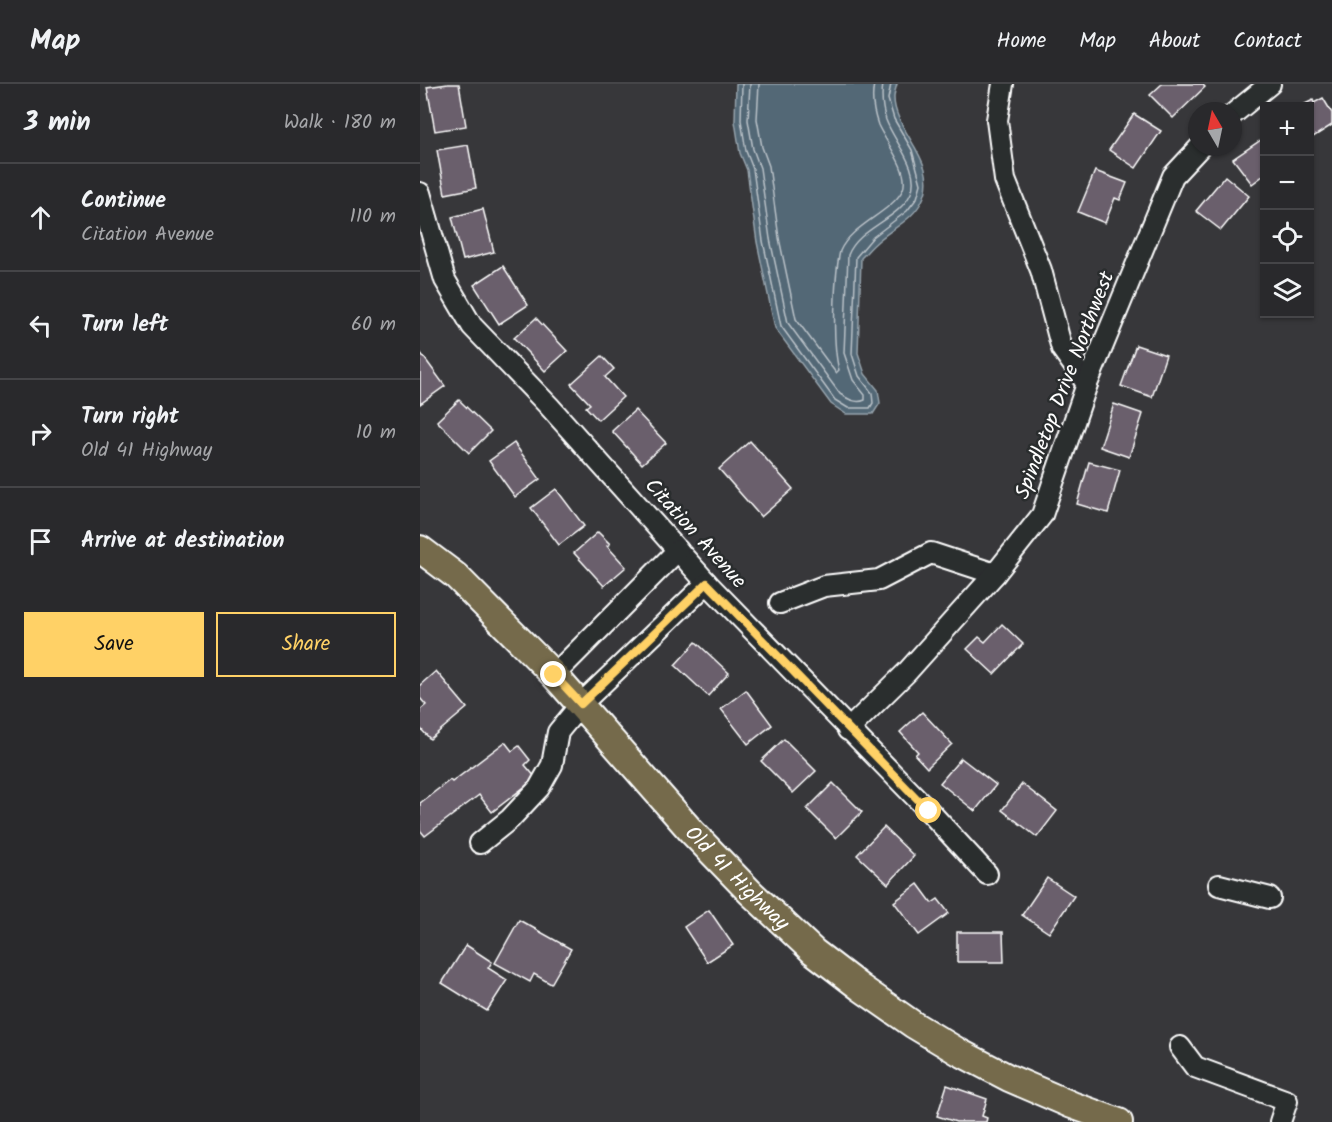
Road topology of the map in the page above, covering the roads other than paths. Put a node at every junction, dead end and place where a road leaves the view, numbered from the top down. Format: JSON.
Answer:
{"nodes":[{"id":1,"x":1002,"y":84,"type":"edge"},
{"id":2,"x":1270,"y":84,"type":"edge"},
{"id":3,"x":1242,"y":107,"type":"edge"},
{"id":4,"x":1192,"y":156,"type":"edge"},
{"id":5,"x":420,"y":193,"type":"edge"},
{"id":6,"x":1088,"y":384,"type":"junction"},
{"id":7,"x":420,"y":549,"type":"edge"},
{"id":8,"x":678,"y":550,"type":"junction"},
{"id":9,"x":995,"y":574,"type":"junction"},
{"id":10,"x":707,"y":583,"type":"junction"},
{"id":11,"x":780,"y":603,"type":"dead end"},
{"id":12,"x":554,"y":675,"type":"junction"},
{"id":13,"x":581,"y":704,"type":"junction"},
{"id":14,"x":848,"y":730,"type":"junction"},
{"id":15,"x":480,"y":843,"type":"dead end"},
{"id":16,"x":987,"y":874,"type":"dead end"},
{"id":17,"x":1219,"y":885,"type":"dead end"},
{"id":18,"x":1270,"y":898,"type":"dead end"},
{"id":19,"x":1180,"y":1047,"type":"dead end"},
{"id":20,"x":1119,"y":1122,"type":"edge"},
{"id":21,"x":1280,"y":1122,"type":"edge"}],
"edges":[{"from":1,"to":6,"type":"street"},
{"from":2,"to":3,"type":"street"},
{"from":4,"to":6,"type":"street","name":"Spindletop Drive Northwest"},
{"from":5,"to":8,"type":"street","name":"Citation Avenue"},
{"from":6,"to":9,"type":"street","name":"Spindletop Drive Northwest"},
{"from":7,"to":12,"type":"main road","name":"Old 41 Highway"},
{"from":8,"to":10,"type":"street","name":"Citation Avenue"},
{"from":8,"to":12,"type":"street"},
{"from":9,"to":11,"type":"street"},
{"from":9,"to":14,"type":"street","name":"Spindletop Drive Northwest"},
{"from":10,"to":13,"type":"street"},
{"from":10,"to":14,"type":"street","name":"Citation Avenue"},
{"from":12,"to":13,"type":"main road","name":"Old 41 Highway"},
{"from":13,"to":15,"type":"street"},
{"from":13,"to":20,"type":"main road","name":"Old 41 Highway"},
{"from":14,"to":16,"type":"street","name":"Citation Avenue"},
{"from":17,"to":18,"type":"street"},
{"from":19,"to":21,"type":"street"}]}
